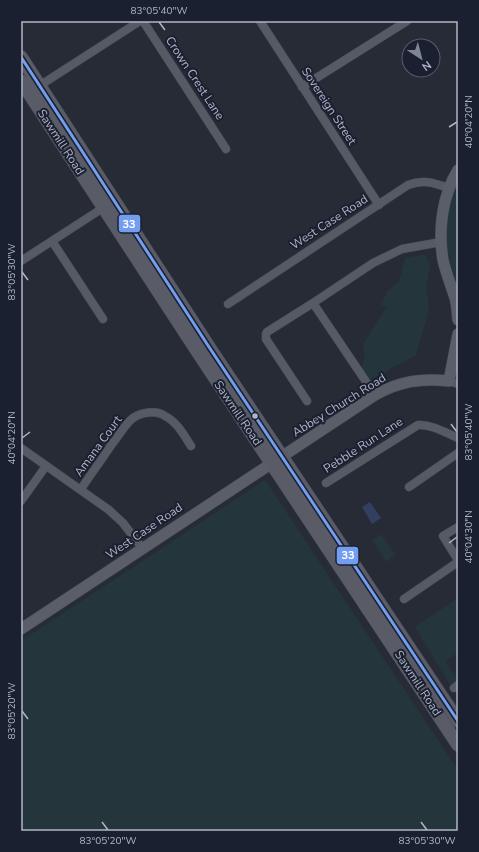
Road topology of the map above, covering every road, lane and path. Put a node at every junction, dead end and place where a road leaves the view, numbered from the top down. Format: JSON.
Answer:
{"nodes":[{"id":1,"x":140,"y":21,"type":"edge"},
{"id":2,"x":143,"y":21,"type":"edge"},
{"id":3,"x":260,"y":21,"type":"edge"},
{"id":4,"x":407,"y":21,"type":"edge"},
{"id":5,"x":21,"y":57,"type":"edge"},
{"id":6,"x":21,"y":81,"type":"edge"},
{"id":7,"x":302,"y":87,"type":"junction"},
{"id":8,"x":34,"y":89,"type":"junction"},
{"id":9,"x":226,"y":149,"type":"dead end"},
{"id":10,"x":458,"y":170,"type":"edge"},
{"id":11,"x":449,"y":188,"type":"junction"},
{"id":12,"x":109,"y":204,"type":"junction"},
{"id":13,"x":378,"y":205,"type":"junction"},
{"id":14,"x":52,"y":242,"type":"junction"},
{"id":15,"x":441,"y":242,"type":"junction"},
{"id":16,"x":21,"y":261,"type":"edge"},
{"id":17,"x":455,"y":287,"type":"edge"},
{"id":18,"x":228,"y":304,"type":"dead end"},
{"id":19,"x":313,"y":304,"type":"junction"},
{"id":20,"x":103,"y":319,"type":"dead end"},
{"id":21,"x":458,"y":320,"type":"edge"},
{"id":22,"x":458,"y":334,"type":"edge"},
{"id":23,"x":454,"y":382,"type":"edge"},
{"id":24,"x":375,"y":395,"type":"junction"},
{"id":25,"x":307,"y":401,"type":"dead end"},
{"id":26,"x":458,"y":438,"type":"edge"},
{"id":27,"x":191,"y":446,"type":"dead end"},
{"id":28,"x":21,"y":448,"type":"edge"},
{"id":29,"x":458,"y":453,"type":"edge"},
{"id":30,"x":277,"y":459,"type":"junction"},
{"id":31,"x":46,"y":466,"type":"junction"},
{"id":32,"x":326,"y":483,"type":"dead end"},
{"id":33,"x":409,"y":487,"type":"dead end"},
{"id":34,"x":80,"y":489,"type":"junction"},
{"id":35,"x":21,"y":501,"type":"edge"},
{"id":36,"x":458,"y":527,"type":"edge"},
{"id":37,"x":142,"y":548,"type":"junction"},
{"id":38,"x":458,"y":561,"type":"edge"},
{"id":39,"x":404,"y":599,"type":"dead end"},
{"id":40,"x":21,"y":628,"type":"edge"},
{"id":41,"x":458,"y":721,"type":"edge"},
{"id":42,"x":458,"y":744,"type":"edge"}],
"edges":[{"from":1,"to":8,"type":"street"},
{"from":2,"to":9,"type":"street","name":"Crown Crest Lane"},
{"from":3,"to":7,"type":"street","name":"Sovereign Street"},
{"from":4,"to":7,"type":"street"},
{"from":5,"to":8,"type":"main road","name":"Sawmill Road"},
{"from":6,"to":8,"type":"main road","name":"Sawmill Road"},
{"from":7,"to":13,"type":"street","name":"Sovereign Street"},
{"from":8,"to":12,"type":"main road","name":"Sawmill Road"},
{"from":10,"to":11,"type":"main road"},
{"from":11,"to":13,"type":"street","name":"West Case Road"},
{"from":11,"to":15,"type":"main road"},
{"from":12,"to":14,"type":"street"},
{"from":12,"to":30,"type":"main road","name":"Sawmill Road"},
{"from":13,"to":18,"type":"street","name":"West Case Road"},
{"from":14,"to":16,"type":"street"},
{"from":14,"to":20,"type":"street"},
{"from":15,"to":17,"type":"main road"},
{"from":15,"to":19,"type":"street"},
{"from":17,"to":21,"type":"main road"},
{"from":19,"to":24,"type":"street"},
{"from":19,"to":25,"type":"street"},
{"from":22,"to":23,"type":"main road"},
{"from":23,"to":24,"type":"main road","name":"Abbey Church Road"},
{"from":24,"to":30,"type":"main road","name":"Abbey Church Road"},
{"from":26,"to":32,"type":"street","name":"Pebble Run Lane"},
{"from":27,"to":34,"type":"street","name":"Amana Court"},
{"from":28,"to":31,"type":"street"},
{"from":29,"to":33,"type":"street"},
{"from":30,"to":37,"type":"main road","name":"West Case Road"},
{"from":30,"to":41,"type":"main road","name":"Sawmill Road"},
{"from":30,"to":42,"type":"main road","name":"Sawmill Road"},
{"from":31,"to":34,"type":"street"},
{"from":31,"to":35,"type":"street"},
{"from":34,"to":37,"type":"street"},
{"from":36,"to":38,"type":"street"},
{"from":37,"to":40,"type":"main road","name":"West Case Road"},
{"from":38,"to":39,"type":"street"}]}
